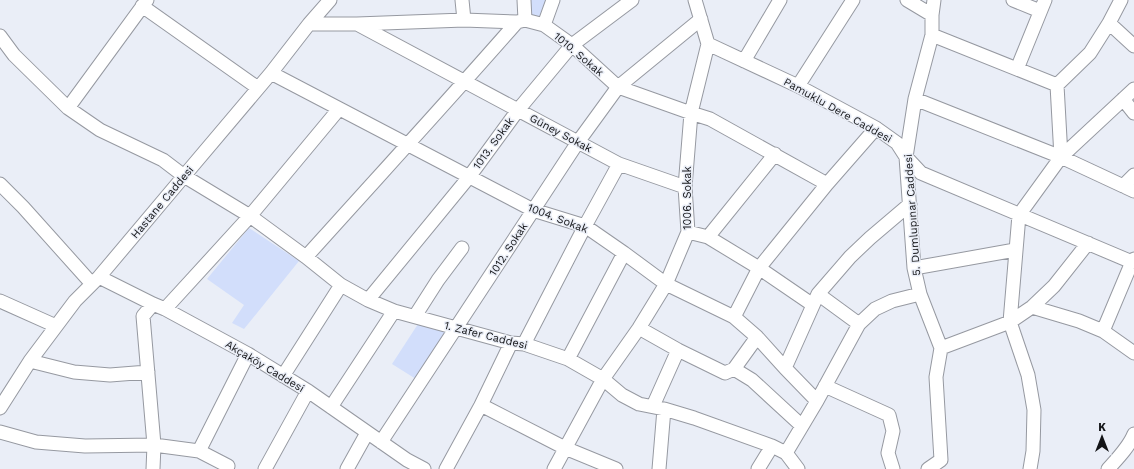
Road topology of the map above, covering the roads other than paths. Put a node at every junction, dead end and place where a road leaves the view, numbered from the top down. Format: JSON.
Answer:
{"nodes":[{"id":1,"x":330,"y":0,"type":"edge"},
{"id":2,"x":462,"y":0,"type":"edge"},
{"id":3,"x":524,"y":0,"type":"edge"},
{"id":4,"x":553,"y":0,"type":"edge"},
{"id":5,"x":632,"y":0,"type":"edge"},
{"id":6,"x":695,"y":0,"type":"edge"},
{"id":7,"x":780,"y":0,"type":"edge"},
{"id":8,"x":853,"y":0,"type":"edge"},
{"id":9,"x":908,"y":0,"type":"edge"},
{"id":10,"x":934,"y":0,"type":"edge"},
{"id":11,"x":1014,"y":0,"type":"edge"},
{"id":12,"x":1121,"y":0,"type":"edge"},
{"id":13,"x":145,"y":3,"type":"edge"},
{"id":14,"x":1042,"y":6,"type":"edge"},
{"id":15,"x":932,"y":15,"type":"junction"},
{"id":16,"x":464,"y":20,"type":"junction"},
{"id":17,"x":701,"y":20,"type":"junction"},
{"id":18,"x":521,"y":21,"type":"junction"},
{"id":19,"x":1109,"y":23,"type":"junction"},
{"id":20,"x":309,"y":24,"type":"junction"},
{"id":21,"x":356,"y":24,"type":"junction"},
{"id":22,"x":544,"y":25,"type":"junction"},
{"id":23,"x":932,"y":35,"type":"junction"},
{"id":24,"x":0,"y":36,"type":"edge"},
{"id":25,"x":708,"y":44,"type":"junction"},
{"id":26,"x":572,"y":45,"type":"junction"},
{"id":27,"x":1134,"y":46,"type":"edge"},
{"id":28,"x":744,"y":61,"type":"junction"},
{"id":29,"x":1017,"y":69,"type":"junction"},
{"id":30,"x":271,"y":73,"type":"junction"},
{"id":31,"x":465,"y":82,"type":"junction"},
{"id":32,"x":1057,"y":85,"type":"junction"},
{"id":33,"x":798,"y":86,"type":"junction"},
{"id":34,"x":618,"y":87,"type":"junction"},
{"id":35,"x":258,"y":88,"type":"junction"},
{"id":36,"x":1134,"y":89,"type":"edge"},
{"id":37,"x":915,"y":99,"type":"junction"},
{"id":38,"x":1123,"y":99,"type":"junction"},
{"id":39,"x":68,"y":108,"type":"junction"},
{"id":40,"x":339,"y":109,"type":"junction"},
{"id":41,"x":518,"y":110,"type":"junction"},
{"id":42,"x":691,"y":113,"type":"junction"},
{"id":43,"x":1134,"y":113,"type":"edge"},
{"id":44,"x":876,"y":128,"type":"junction"},
{"id":45,"x":578,"y":142,"type":"junction"},
{"id":46,"x":407,"y":144,"type":"junction"},
{"id":47,"x":775,"y":154,"type":"junction"},
{"id":48,"x":906,"y":157,"type":"junction"},
{"id":49,"x":1061,"y":157,"type":"junction"},
{"id":50,"x":620,"y":164,"type":"junction"},
{"id":51,"x":1134,"y":175,"type":"edge"},
{"id":52,"x":184,"y":176,"type":"junction"},
{"id":53,"x":469,"y":177,"type":"junction"},
{"id":54,"x":0,"y":184,"type":"edge"},
{"id":55,"x":827,"y":184,"type":"junction"},
{"id":56,"x":685,"y":186,"type":"junction"},
{"id":57,"x":1128,"y":189,"type":"edge"},
{"id":58,"x":910,"y":204,"type":"junction"},
{"id":59,"x":533,"y":210,"type":"junction"},
{"id":60,"x":1019,"y":215,"type":"junction"},
{"id":61,"x":250,"y":216,"type":"junction"},
{"id":62,"x":585,"y":226,"type":"junction"},
{"id":63,"x":688,"y":232,"type":"junction"},
{"id":64,"x":708,"y":237,"type":"junction"},
{"id":65,"x":1088,"y":243,"type":"junction"},
{"id":66,"x":462,"y":248,"type":"dead end"},
{"id":67,"x":1015,"y":250,"type":"junction"},
{"id":68,"x":624,"y":253,"type":"junction"},
{"id":69,"x":306,"y":257,"type":"junction"},
{"id":70,"x":1133,"y":260,"type":"edge"},
{"id":71,"x":759,"y":268,"type":"junction"},
{"id":72,"x":914,"y":268,"type":"junction"},
{"id":73,"x":95,"y":280,"type":"junction"},
{"id":74,"x":666,"y":284,"type":"junction"},
{"id":75,"x":341,"y":285,"type":"junction"},
{"id":76,"x":920,"y":294,"type":"junction"},
{"id":77,"x":816,"y":299,"type":"junction"},
{"id":78,"x":368,"y":300,"type":"junction"},
{"id":79,"x":0,"y":301,"type":"edge"},
{"id":80,"x":159,"y":306,"type":"junction"},
{"id":81,"x":1032,"y":307,"type":"junction"},
{"id":82,"x":394,"y":311,"type":"junction"},
{"id":83,"x":415,"y":316,"type":"junction"},
{"id":84,"x":734,"y":317,"type":"junction"},
{"id":85,"x":1010,"y":322,"type":"junction"},
{"id":86,"x":859,"y":324,"type":"junction"},
{"id":87,"x":56,"y":326,"type":"junction"},
{"id":88,"x":456,"y":328,"type":"junction"},
{"id":89,"x":639,"y":328,"type":"junction"},
{"id":90,"x":1103,"y":331,"type":"junction"},
{"id":91,"x":757,"y":337,"type":"junction"},
{"id":92,"x":518,"y":343,"type":"junction"},
{"id":93,"x":941,"y":348,"type":"junction"},
{"id":94,"x":678,"y":350,"type":"junction"},
{"id":95,"x":1134,"y":353,"type":"edge"},
{"id":96,"x":248,"y":354,"type":"junction"},
{"id":97,"x":568,"y":359,"type":"junction"},
{"id":98,"x":30,"y":361,"type":"junction"},
{"id":99,"x":785,"y":368,"type":"junction"},
{"id":100,"x":734,"y":369,"type":"junction"},
{"id":101,"x":148,"y":372,"type":"junction"},
{"id":102,"x":283,"y":376,"type":"junction"},
{"id":103,"x":603,"y":378,"type":"junction"},
{"id":104,"x":826,"y":386,"type":"junction"},
{"id":105,"x":308,"y":391,"type":"junction"},
{"id":106,"x":817,"y":401,"type":"junction"},
{"id":107,"x":481,"y":405,"type":"junction"},
{"id":108,"x":331,"y":407,"type":"junction"},
{"id":109,"x":0,"y":408,"type":"edge"},
{"id":110,"x":658,"y":408,"type":"junction"},
{"id":111,"x":802,"y":426,"type":"junction"},
{"id":112,"x":0,"y":432,"type":"edge"},
{"id":113,"x":367,"y":433,"type":"junction"},
{"id":114,"x":1134,"y":434,"type":"edge"},
{"id":115,"x":381,"y":442,"type":"junction"},
{"id":116,"x":154,"y":445,"type":"junction"},
{"id":117,"x":772,"y":446,"type":"junction"},
{"id":118,"x":565,"y":448,"type":"junction"},
{"id":119,"x":199,"y":451,"type":"junction"},
{"id":120,"x":786,"y":453,"type":"junction"},
{"id":121,"x":405,"y":464,"type":"edge"},
{"id":122,"x":228,"y":466,"type":"dead end"},
{"id":123,"x":153,"y":469,"type":"edge"},
{"id":124,"x":265,"y":469,"type":"edge"},
{"id":125,"x":347,"y":469,"type":"edge"},
{"id":126,"x":424,"y":469,"type":"edge"},
{"id":127,"x":446,"y":469,"type":"edge"},
{"id":128,"x":554,"y":469,"type":"edge"},
{"id":129,"x":616,"y":469,"type":"edge"},
{"id":130,"x":659,"y":469,"type":"edge"},
{"id":131,"x":758,"y":469,"type":"edge"},
{"id":132,"x":798,"y":469,"type":"edge"},
{"id":133,"x":893,"y":469,"type":"edge"},
{"id":134,"x":928,"y":469,"type":"edge"},
{"id":135,"x":1030,"y":469,"type":"edge"},
{"id":136,"x":1108,"y":469,"type":"edge"}],
"edges":[{"from":1,"to":20,"type":"street","name":"Hastane Caddesi"},
{"from":2,"to":16,"type":"street"},
{"from":3,"to":18,"type":"street"},
{"from":4,"to":22,"type":"street"},
{"from":5,"to":26,"type":"street","name":"1013. Sokak"},
{"from":6,"to":17,"type":"street"},
{"from":7,"to":28,"type":"street"},
{"from":8,"to":33,"type":"street"},
{"from":9,"to":15,"type":"street"},
{"from":10,"to":15,"type":"street","name":"5. Dumlupınar Caddesi"},
{"from":11,"to":14,"type":"street"},
{"from":12,"to":19,"type":"street"},
{"from":13,"to":35,"type":"street"},
{"from":13,"to":39,"type":"street"},
{"from":14,"to":29,"type":"street"},
{"from":15,"to":23,"type":"street","name":"5. Dumlupınar Caddesi"},
{"from":16,"to":18,"type":"street","name":"1010. Sokak"},
{"from":16,"to":21,"type":"street","name":"1010. Sokak"},
{"from":17,"to":25,"type":"street"},
{"from":17,"to":34,"type":"street","name":"1012. Sokak"},
{"from":18,"to":22,"type":"street","name":"1010. Sokak"},
{"from":18,"to":31,"type":"street"},
{"from":19,"to":27,"type":"street"},
{"from":19,"to":32,"type":"street"},
{"from":20,"to":21,"type":"street","name":"1010. Sokak"},
{"from":20,"to":30,"type":"street","name":"Hastane Caddesi"},
{"from":21,"to":31,"type":"street","name":"Güney Sokak"},
{"from":22,"to":26,"type":"street","name":"1010. Sokak"},
{"from":23,"to":29,"type":"street"},
{"from":23,"to":37,"type":"street","name":"5. Dumlupınar Caddesi"},
{"from":24,"to":39,"type":"street","name":"1. Zafer Caddesi"},
{"from":25,"to":28,"type":"street","name":"Pamuklu Dere Caddesi"},
{"from":25,"to":42,"type":"street","name":"1006. Sokak"},
{"from":26,"to":34,"type":"street","name":"1010. Sokak"},
{"from":26,"to":41,"type":"street","name":"1013. Sokak"},
{"from":28,"to":33,"type":"street","name":"Pamuklu Dere Caddesi"},
{"from":29,"to":32,"type":"street"},
{"from":30,"to":35,"type":"street","name":"Hastane Caddesi"},
{"from":30,"to":40,"type":"street","name":"1004. Sokak"},
{"from":31,"to":41,"type":"street","name":"Güney Sokak"},
{"from":31,"to":46,"type":"street"},
{"from":32,"to":49,"type":"street"},
{"from":33,"to":44,"type":"street","name":"Pamuklu Dere Caddesi"},
{"from":34,"to":42,"type":"street","name":"1010. Sokak"},
{"from":34,"to":45,"type":"street","name":"1012. Sokak"},
{"from":35,"to":52,"type":"street","name":"Hastane Caddesi"},
{"from":36,"to":38,"type":"street"},
{"from":37,"to":48,"type":"street","name":"5. Dumlupınar Caddesi"},
{"from":37,"to":49,"type":"street"},
{"from":38,"to":43,"type":"street"},
{"from":38,"to":49,"type":"street"},
{"from":39,"to":52,"type":"street","name":"1. Zafer Caddesi"},
{"from":40,"to":46,"type":"street","name":"1004. Sokak"},
{"from":40,"to":61,"type":"street"},
{"from":41,"to":45,"type":"street","name":"Güney Sokak"},
{"from":41,"to":53,"type":"street","name":"1013. Sokak"},
{"from":42,"to":47,"type":"street","name":"1010. Sokak"},
{"from":42,"to":56,"type":"street","name":"1006. Sokak"},
{"from":44,"to":48,"type":"street","name":"Pamuklu Dere Caddesi"},
{"from":44,"to":55,"type":"street"},
{"from":45,"to":50,"type":"street","name":"Güney Sokak"},
{"from":45,"to":59,"type":"street","name":"1012. Sokak"},
{"from":46,"to":53,"type":"street","name":"1004. Sokak"},
{"from":46,"to":69,"type":"street"},
{"from":47,"to":55,"type":"street","name":"1010. Sokak"},
{"from":47,"to":64,"type":"street"},
{"from":48,"to":58,"type":"street","name":"5. Dumlupınar Caddesi"},
{"from":48,"to":60,"type":"street","name":"Pamuklu Dere Caddesi"},
{"from":49,"to":57,"type":"street"},
{"from":49,"to":60,"type":"street"},
{"from":50,"to":56,"type":"street","name":"Güney Sokak"},
{"from":50,"to":62,"type":"street"},
{"from":51,"to":57,"type":"street"},
{"from":52,"to":61,"type":"street","name":"1. Zafer Caddesi"},
{"from":52,"to":73,"type":"street","name":"Hastane Caddesi"},
{"from":53,"to":59,"type":"street","name":"1004. Sokak"},
{"from":53,"to":78,"type":"street","name":"1013. Sokak"},
{"from":54,"to":73,"type":"street"},
{"from":55,"to":71,"type":"street"},
{"from":56,"to":63,"type":"street","name":"1006. Sokak"},
{"from":58,"to":72,"type":"street","name":"5. Dumlupınar Caddesi"},
{"from":58,"to":77,"type":"street"},
{"from":59,"to":62,"type":"street","name":"1004. Sokak"},
{"from":59,"to":88,"type":"street","name":"1012. Sokak"},
{"from":60,"to":65,"type":"street","name":"Pamuklu Dere Caddesi"},
{"from":60,"to":67,"type":"street"},
{"from":61,"to":69,"type":"street","name":"1. Zafer Caddesi"},
{"from":61,"to":80,"type":"street"},
{"from":62,"to":68,"type":"street","name":"1004. Sokak"},
{"from":62,"to":92,"type":"street"},
{"from":63,"to":64,"type":"street"},
{"from":63,"to":74,"type":"street","name":"1006. Sokak"},
{"from":64,"to":71,"type":"street"},
{"from":65,"to":70,"type":"street","name":"Pamuklu Dere Caddesi"},
{"from":65,"to":81,"type":"street"},
{"from":66,"to":83,"type":"street"},
{"from":67,"to":72,"type":"street"},
{"from":67,"to":85,"type":"street"},
{"from":68,"to":74,"type":"street","name":"1004. Sokak"},
{"from":68,"to":97,"type":"street"},
{"from":69,"to":75,"type":"street","name":"1. Zafer Caddesi"},
{"from":70,"to":90,"type":"street"},
{"from":71,"to":77,"type":"street"},
{"from":71,"to":84,"type":"street"},
{"from":72,"to":76,"type":"street","name":"5. Dumlupınar Caddesi"},
{"from":73,"to":80,"type":"street","name":"Akçaköy Caddesi"},
{"from":73,"to":87,"type":"street","name":"Hastane Caddesi"},
{"from":74,"to":84,"type":"street","name":"1004. Sokak"},
{"from":74,"to":89,"type":"street","name":"1006. Sokak"},
{"from":75,"to":78,"type":"street","name":"1. Zafer Caddesi"},
{"from":75,"to":102,"type":"street"},
{"from":76,"to":86,"type":"street"},
{"from":76,"to":93,"type":"street","name":"5. Dumlupınar Caddesi"},
{"from":77,"to":86,"type":"street"},
{"from":77,"to":99,"type":"street"},
{"from":78,"to":82,"type":"street","name":"1. Zafer Caddesi"},
{"from":79,"to":87,"type":"street"},
{"from":80,"to":96,"type":"street","name":"Akçaköy Caddesi"},
{"from":80,"to":101,"type":"street"},
{"from":81,"to":85,"type":"street"},
{"from":81,"to":90,"type":"street"},
{"from":82,"to":83,"type":"street","name":"1. Zafer Caddesi"},
{"from":82,"to":108,"type":"street"},
{"from":83,"to":88,"type":"street","name":"1. Zafer Caddesi"},
{"from":84,"to":91,"type":"street","name":"1004. Sokak"},
{"from":85,"to":93,"type":"street"},
{"from":85,"to":135,"type":"street"},
{"from":86,"to":104,"type":"street"},
{"from":87,"to":98,"type":"street","name":"Hastane Caddesi"},
{"from":88,"to":92,"type":"street","name":"1. Zafer Caddesi"},
{"from":88,"to":115,"type":"street","name":"1012. Sokak"},
{"from":89,"to":94,"type":"street"},
{"from":89,"to":103,"type":"street","name":"1006. Sokak"},
{"from":90,"to":95,"type":"street"},
{"from":91,"to":99,"type":"street","name":"1004. Sokak"},
{"from":91,"to":100,"type":"street"},
{"from":92,"to":97,"type":"street","name":"1. Zafer Caddesi"},
{"from":92,"to":107,"type":"street"},
{"from":93,"to":134,"type":"street"},
{"from":94,"to":100,"type":"street"},
{"from":94,"to":110,"type":"street"},
{"from":96,"to":102,"type":"street","name":"Akçaköy Caddesi"},
{"from":96,"to":119,"type":"street"},
{"from":97,"to":103,"type":"street","name":"1. Zafer Caddesi"},
{"from":98,"to":101,"type":"street"},
{"from":98,"to":109,"type":"street","name":"Hastane Caddesi"},
{"from":99,"to":106,"type":"street","name":"1004. Sokak"},
{"from":100,"to":111,"type":"street"},
{"from":101,"to":116,"type":"street"},
{"from":102,"to":105,"type":"street","name":"Akçaköy Caddesi"},
{"from":103,"to":110,"type":"street","name":"1. Zafer Caddesi"},
{"from":103,"to":118,"type":"street","name":"1006. Sokak"},
{"from":104,"to":106,"type":"street"},
{"from":104,"to":133,"type":"street"},
{"from":105,"to":108,"type":"street","name":"Akçaköy Caddesi"},
{"from":105,"to":124,"type":"street"},
{"from":106,"to":111,"type":"street"},
{"from":107,"to":118,"type":"street"},
{"from":107,"to":127,"type":"street"},
{"from":108,"to":113,"type":"street","name":"Akçaköy Caddesi"},
{"from":110,"to":117,"type":"street","name":"1. Zafer Caddesi"},
{"from":110,"to":130,"type":"street"},
{"from":111,"to":120,"type":"street"},
{"from":112,"to":116,"type":"street"},
{"from":113,"to":115,"type":"street","name":"Akçaköy Caddesi"},
{"from":113,"to":125,"type":"street"},
{"from":114,"to":136,"type":"street"},
{"from":115,"to":121,"type":"street","name":"Akçaköy Caddesi"},
{"from":116,"to":119,"type":"street"},
{"from":116,"to":123,"type":"street"},
{"from":117,"to":120,"type":"street","name":"1. Zafer Caddesi"},
{"from":117,"to":131,"type":"street"},
{"from":118,"to":128,"type":"street","name":"1006. Sokak"},
{"from":118,"to":129,"type":"street"},
{"from":119,"to":122,"type":"street"},
{"from":120,"to":132,"type":"street","name":"1. Zafer Caddesi"},
{"from":121,"to":126,"type":"street","name":"Akçaköy Caddesi"}]}
